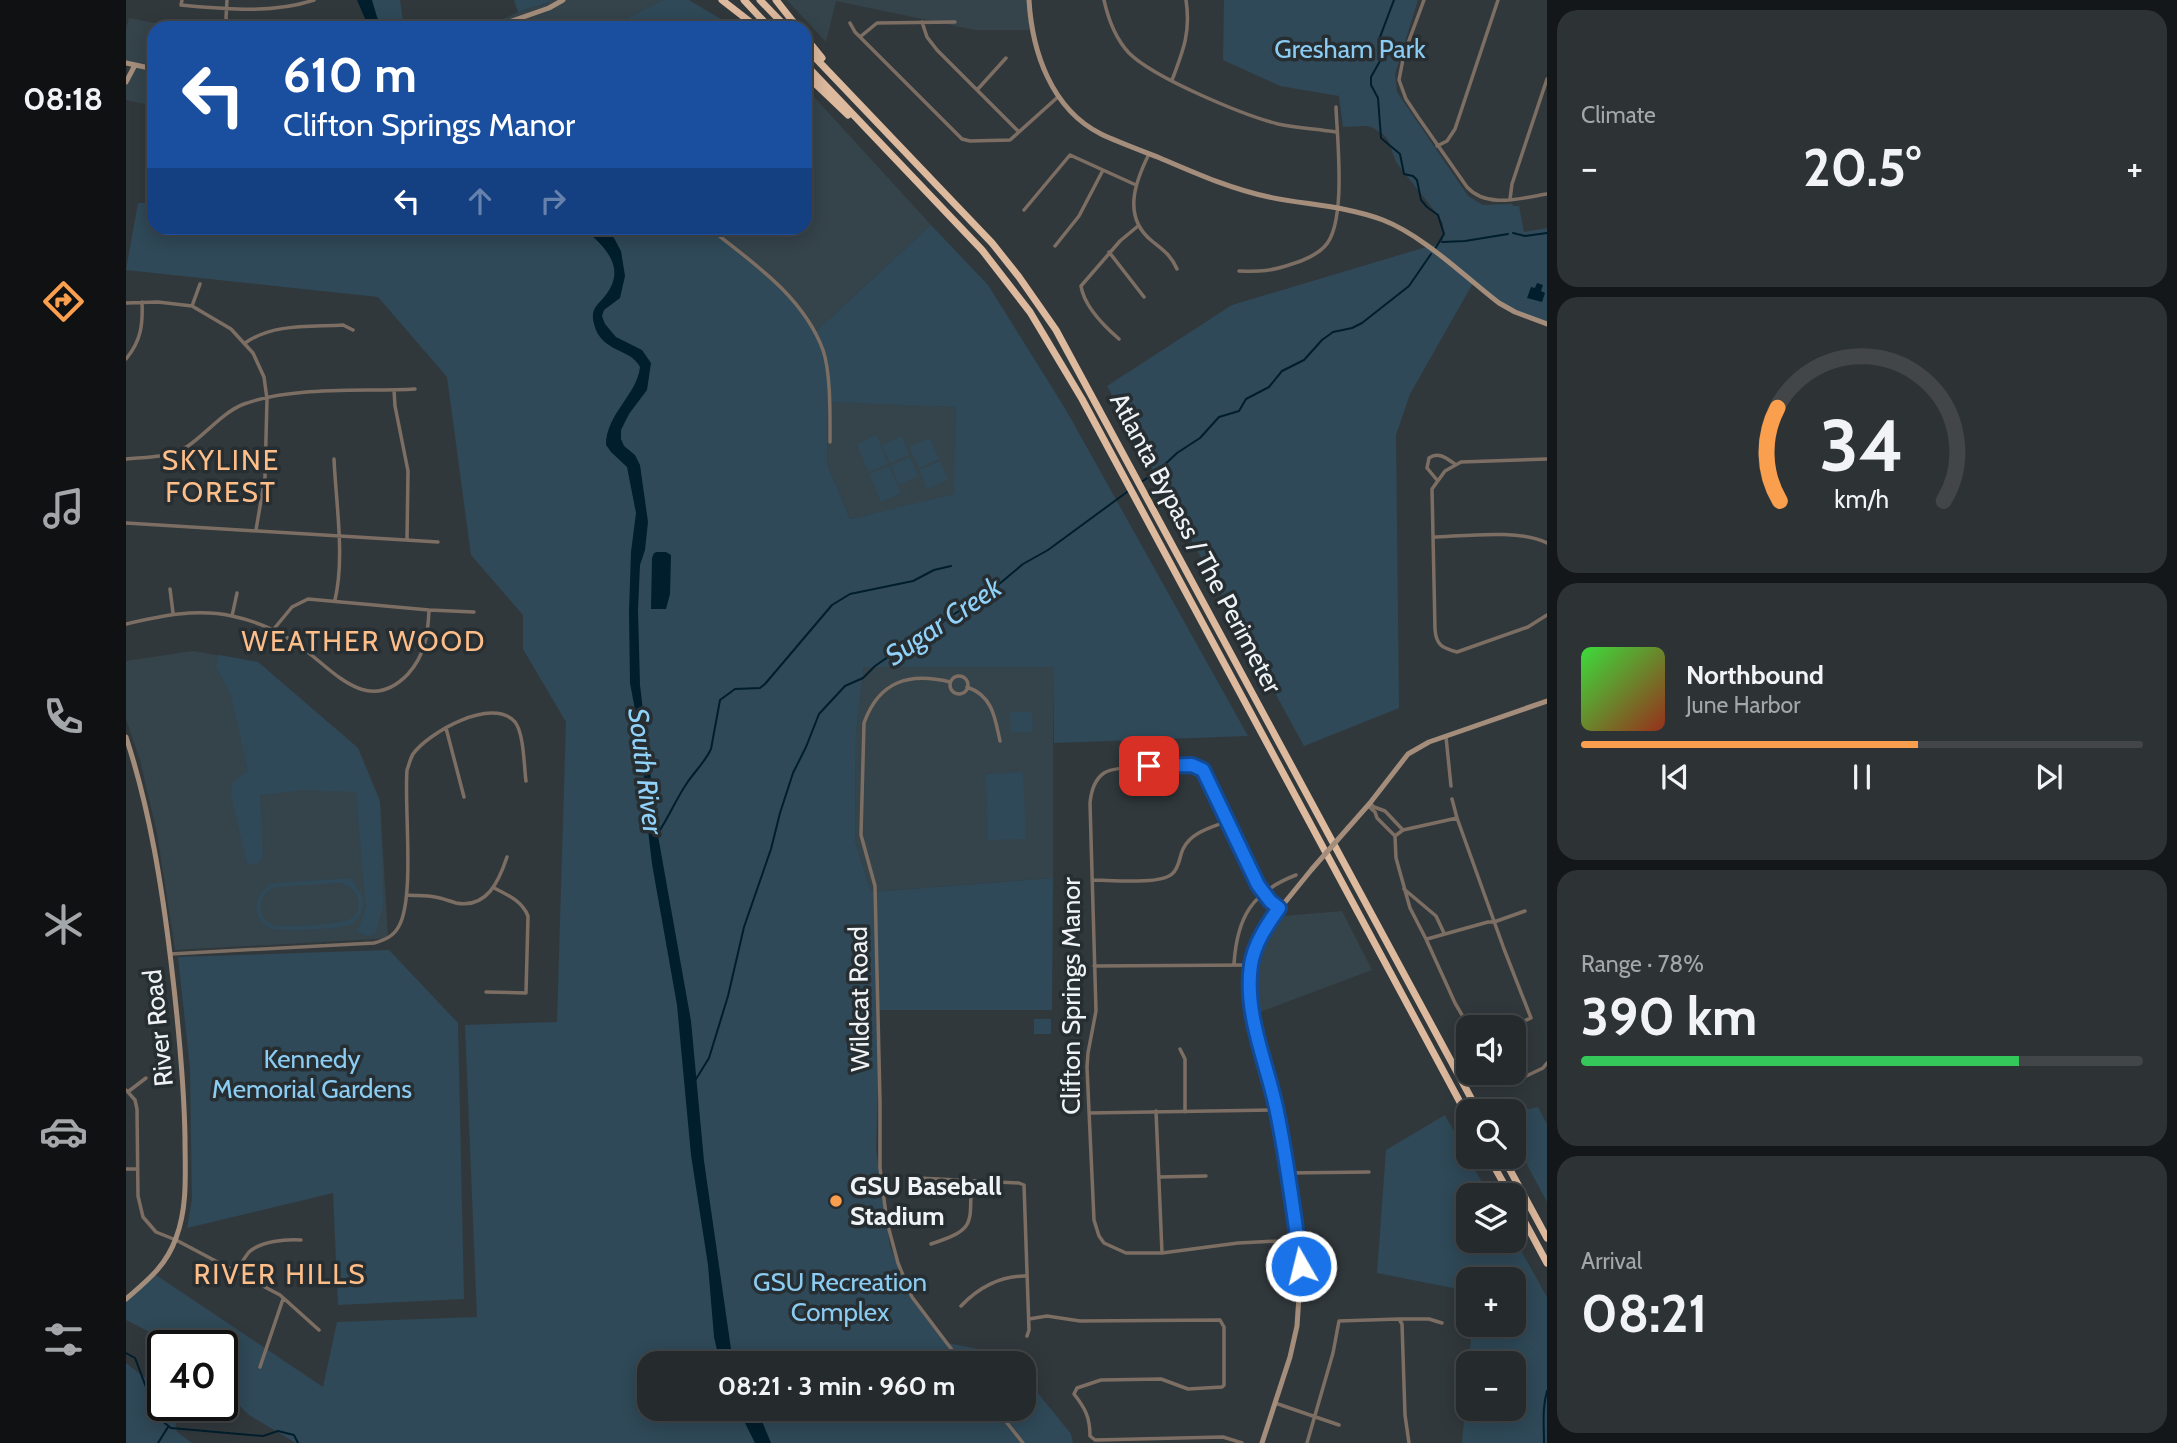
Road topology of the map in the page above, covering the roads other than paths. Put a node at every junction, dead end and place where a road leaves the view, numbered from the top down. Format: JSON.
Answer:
{"nodes":[{"id":1,"x":182,"y":0,"type":"edge"},
{"id":2,"x":227,"y":0,"type":"edge"},
{"id":3,"x":314,"y":0,"type":"edge"},
{"id":4,"x":563,"y":0,"type":"edge"},
{"id":5,"x":722,"y":0,"type":"edge"},
{"id":6,"x":744,"y":0,"type":"edge"},
{"id":7,"x":760,"y":0,"type":"edge"},
{"id":8,"x":776,"y":0,"type":"edge"},
{"id":9,"x":1029,"y":0,"type":"edge"},
{"id":10,"x":1104,"y":0,"type":"edge"},
{"id":11,"x":1186,"y":0,"type":"edge"},
{"id":12,"x":1424,"y":0,"type":"edge"},
{"id":13,"x":1498,"y":0,"type":"edge"},
{"id":14,"x":226,"y":10,"type":"junction"},
{"id":15,"x":229,"y":21,"type":"edge"},
{"id":16,"x":512,"y":21,"type":"edge"},
{"id":17,"x":749,"y":21,"type":"edge"},
{"id":18,"x":764,"y":21,"type":"edge"},
{"id":19,"x":780,"y":21,"type":"edge"},
{"id":20,"x":792,"y":21,"type":"edge"},
{"id":21,"x":922,"y":22,"type":"junction"},
{"id":22,"x":955,"y":22,"type":"dead end"},
{"id":23,"x":850,"y":23,"type":"dead end"},
{"id":24,"x":860,"y":37,"type":"junction"},
{"id":25,"x":812,"y":46,"type":"edge"},
{"id":26,"x":812,"y":54,"type":"edge"},
{"id":27,"x":1006,"y":58,"type":"dead end"},
{"id":28,"x":126,"y":63,"type":"edge"},
{"id":29,"x":135,"y":65,"type":"junction"},
{"id":30,"x":147,"y":68,"type":"edge"},
{"id":31,"x":812,"y":71,"type":"edge"},
{"id":32,"x":1547,"y":79,"type":"edge"},
{"id":33,"x":812,"y":80,"type":"edge"},
{"id":34,"x":1172,"y":80,"type":"junction"},
{"id":35,"x":126,"y":82,"type":"edge"},
{"id":36,"x":846,"y":89,"type":"junction"},
{"id":37,"x":977,"y":90,"type":"junction"},
{"id":38,"x":1059,"y":96,"type":"junction"},
{"id":39,"x":1336,"y":107,"type":"dead end"},
{"id":40,"x":1336,"y":132,"type":"junction"},
{"id":41,"x":1019,"y":133,"type":"junction"},
{"id":42,"x":1437,"y":146,"type":"junction"},
{"id":43,"x":888,"y":151,"type":"junction"},
{"id":44,"x":1149,"y":154,"type":"junction"},
{"id":45,"x":1102,"y":172,"type":"junction"},
{"id":46,"x":1136,"y":185,"type":"junction"},
{"id":47,"x":1547,"y":194,"type":"edge"},
{"id":48,"x":1510,"y":200,"type":"junction"},
{"id":49,"x":1339,"y":208,"type":"junction"},
{"id":50,"x":1024,"y":210,"type":"dead end"},
{"id":51,"x":1138,"y":226,"type":"junction"},
{"id":52,"x":718,"y":235,"type":"edge"},
{"id":53,"x":1055,"y":246,"type":"dead end"},
{"id":54,"x":1110,"y":252,"type":"junction"},
{"id":55,"x":1177,"y":270,"type":"dead end"},
{"id":56,"x":1239,"y":271,"type":"dead end"},
{"id":57,"x":200,"y":284,"type":"dead end"},
{"id":58,"x":1144,"y":297,"type":"dead end"},
{"id":59,"x":142,"y":302,"type":"junction"},
{"id":60,"x":126,"y":303,"type":"edge"},
{"id":61,"x":192,"y":306,"type":"junction"},
{"id":62,"x":1547,"y":324,"type":"edge"},
{"id":63,"x":353,"y":330,"type":"dead end"},
{"id":64,"x":1119,"y":339,"type":"dead end"},
{"id":65,"x":246,"y":343,"type":"junction"},
{"id":66,"x":126,"y":359,"type":"edge"},
{"id":67,"x":415,"y":389,"type":"dead end"},
{"id":68,"x":394,"y":390,"type":"junction"},
{"id":69,"x":267,"y":399,"type":"junction"},
{"id":70,"x":830,"y":442,"type":"dead end"},
{"id":71,"x":126,"y":459,"type":"edge"},
{"id":72,"x":1547,"y":459,"type":"edge"},
{"id":73,"x":334,"y":460,"type":"dead end"},
{"id":74,"x":1455,"y":464,"type":"junction"},
{"id":75,"x":1437,"y":480,"type":"junction"},
{"id":76,"x":126,"y":523,"type":"edge"},
{"id":77,"x":256,"y":530,"type":"junction"},
{"id":78,"x":338,"y":536,"type":"junction"},
{"id":79,"x":1433,"y":537,"type":"junction"},
{"id":80,"x":407,"y":540,"type":"junction"},
{"id":81,"x":438,"y":542,"type":"dead end"},
{"id":82,"x":1547,"y":543,"type":"edge"},
{"id":83,"x":170,"y":589,"type":"dead end"},
{"id":84,"x":236,"y":593,"type":"dead end"},
{"id":85,"x":335,"y":600,"type":"junction"},
{"id":86,"x":429,"y":610,"type":"junction"},
{"id":87,"x":474,"y":612,"type":"dead end"},
{"id":88,"x":173,"y":614,"type":"junction"},
{"id":89,"x":1547,"y":615,"type":"edge"},
{"id":90,"x":232,"y":616,"type":"junction"},
{"id":91,"x":126,"y":624,"type":"edge"},
{"id":92,"x":272,"y":631,"type":"junction"},
{"id":93,"x":950,"y":682,"type":"junction"},
{"id":94,"x":967,"y":687,"type":"junction"},
{"id":95,"x":1547,"y":701,"type":"edge"},
{"id":96,"x":446,"y":728,"type":"junction"},
{"id":97,"x":126,"y":737,"type":"edge"},
{"id":98,"x":1446,"y":737,"type":"junction"},
{"id":99,"x":1000,"y":741,"type":"dead end"},
{"id":100,"x":526,"y":781,"type":"dead end"},
{"id":101,"x":1451,"y":786,"type":"dead end"},
{"id":102,"x":464,"y":797,"type":"dead end"},
{"id":103,"x":1452,"y":799,"type":"dead end"},
{"id":104,"x":1369,"y":804,"type":"junction"},
{"id":105,"x":1392,"y":818,"type":"junction"},
{"id":106,"x":1457,"y":818,"type":"junction"},
{"id":107,"x":1228,"y":821,"type":"junction"},
{"id":108,"x":1385,"y":826,"type":"junction"},
{"id":109,"x":1403,"y":830,"type":"junction"},
{"id":110,"x":1395,"y":836,"type":"junction"},
{"id":111,"x":507,"y":857,"type":"dead end"},
{"id":112,"x":1296,"y":875,"type":"dead end"},
{"id":113,"x":1092,"y":880,"type":"junction"},
{"id":114,"x":494,"y":888,"type":"junction"},
{"id":115,"x":1403,"y":888,"type":"junction"},
{"id":116,"x":1262,"y":892,"type":"junction"},
{"id":117,"x":407,"y":895,"type":"junction"},
{"id":118,"x":1279,"y":908,"type":"junction"},
{"id":119,"x":1525,"y":911,"type":"dead end"},
{"id":120,"x":1494,"y":922,"type":"junction"},
{"id":121,"x":1444,"y":933,"type":"junction"},
{"id":122,"x":1426,"y":939,"type":"junction"},
{"id":123,"x":170,"y":954,"type":"junction"},
{"id":124,"x":1234,"y":964,"type":"junction"},
{"id":125,"x":1251,"y":965,"type":"junction"},
{"id":126,"x":1094,"y":966,"type":"junction"},
{"id":127,"x":486,"y":992,"type":"dead end"},
{"id":128,"x":1462,"y":1015,"type":"edge"},
{"id":129,"x":1526,"y":1020,"type":"edge"},
{"id":130,"x":1180,"y":1049,"type":"dead end"},
{"id":131,"x":1547,"y":1063,"type":"edge"},
{"id":132,"x":1526,"y":1076,"type":"edge"},
{"id":133,"x":146,"y":1078,"type":"dead end"},
{"id":134,"x":127,"y":1091,"type":"edge"},
{"id":135,"x":1458,"y":1099,"type":"edge"},
{"id":136,"x":1472,"y":1099,"type":"edge"},
{"id":137,"x":1276,"y":1110,"type":"junction"},
{"id":138,"x":1156,"y":1111,"type":"junction"},
{"id":139,"x":1185,"y":1112,"type":"junction"},
{"id":140,"x":1089,"y":1113,"type":"junction"},
{"id":141,"x":126,"y":1169,"type":"edge"},
{"id":142,"x":137,"y":1169,"type":"junction"},
{"id":143,"x":1510,"y":1169,"type":"edge"},
{"id":144,"x":1287,"y":1172,"type":"junction"},
{"id":145,"x":1369,"y":1172,"type":"dead end"},
{"id":146,"x":1206,"y":1176,"type":"dead end"},
{"id":147,"x":1159,"y":1177,"type":"junction"},
{"id":148,"x":917,"y":1178,"type":"dead end"},
{"id":149,"x":971,"y":1181,"type":"junction"},
{"id":150,"x":1526,"y":1224,"type":"edge"},
{"id":151,"x":1547,"y":1238,"type":"edge"},
{"id":152,"x":176,"y":1240,"type":"junction"},
{"id":153,"x":301,"y":1240,"type":"dead end"},
{"id":154,"x":1298,"y":1240,"type":"junction"},
{"id":155,"x":931,"y":1244,"type":"dead end"},
{"id":156,"x":1162,"y":1253,"type":"junction"},
{"id":157,"x":1547,"y":1263,"type":"edge"},
{"id":158,"x":236,"y":1273,"type":"junction"},
{"id":159,"x":1027,"y":1276,"type":"junction"},
{"id":160,"x":126,"y":1299,"type":"edge"},
{"id":161,"x":284,"y":1299,"type":"junction"},
{"id":162,"x":961,"y":1306,"type":"dead end"},
{"id":163,"x":1029,"y":1319,"type":"junction"},
{"id":164,"x":1399,"y":1319,"type":"junction"},
{"id":165,"x":1442,"y":1323,"type":"dead end"},
{"id":166,"x":319,"y":1330,"type":"dead end"},
{"id":167,"x":1027,"y":1336,"type":"dead end"},
{"id":168,"x":952,"y":1351,"type":"edge"},
{"id":169,"x":260,"y":1367,"type":"dead end"},
{"id":170,"x":1275,"y":1403,"type":"junction"},
{"id":171,"x":1315,"y":1417,"type":"junction"},
{"id":172,"x":1006,"y":1421,"type":"edge"},
{"id":173,"x":1339,"y":1425,"type":"dead end"},
{"id":174,"x":1023,"y":1443,"type":"edge"},
{"id":175,"x":1242,"y":1443,"type":"edge"},
{"id":176,"x":1262,"y":1443,"type":"edge"},
{"id":177,"x":1307,"y":1443,"type":"edge"},
{"id":178,"x":1409,"y":1443,"type":"edge"}],
"edges":[{"from":1,"to":14,"type":"street"},
{"from":2,"to":14,"type":"street"},
{"from":3,"to":14,"type":"street"},
{"from":4,"to":16,"type":"street"},
{"from":5,"to":17,"type":"highway"},
{"from":6,"to":18,"type":"highway"},
{"from":7,"to":19,"type":"highway"},
{"from":8,"to":20,"type":"highway"},
{"from":9,"to":38,"type":"street"},
{"from":10,"to":34,"type":"street"},
{"from":11,"to":34,"type":"street"},
{"from":12,"to":42,"type":"street"},
{"from":13,"to":42,"type":"street"},
{"from":14,"to":15,"type":"street"},
{"from":21,"to":22,"type":"street"},
{"from":21,"to":24,"type":"street"},
{"from":21,"to":37,"type":"street"},
{"from":23,"to":24,"type":"street"},
{"from":24,"to":41,"type":"street"},
{"from":25,"to":36,"type":"highway"},
{"from":26,"to":36,"type":"highway","name":"Atlanta Bypass / The Perimeter"},
{"from":27,"to":37,"type":"street"},
{"from":28,"to":29,"type":"street"},
{"from":29,"to":30,"type":"street"},
{"from":29,"to":35,"type":"street"},
{"from":31,"to":43,"type":"highway","name":"Atlanta Bypass / The Perimeter"},
{"from":32,"to":48,"type":"street"},
{"from":33,"to":43,"type":"highway"},
{"from":34,"to":40,"type":"street"},
{"from":36,"to":136,"type":"highway","name":"Atlanta Bypass / The Perimeter"},
{"from":37,"to":41,"type":"street"},
{"from":38,"to":41,"type":"street"},
{"from":38,"to":44,"type":"street"},
{"from":39,"to":40,"type":"street"},
{"from":40,"to":49,"type":"street"},
{"from":42,"to":48,"type":"street"},
{"from":43,"to":135,"type":"highway","name":"Atlanta Bypass / The Perimeter"},
{"from":44,"to":46,"type":"street"},
{"from":44,"to":49,"type":"street"},
{"from":45,"to":46,"type":"street"},
{"from":45,"to":50,"type":"street"},
{"from":45,"to":53,"type":"street"},
{"from":46,"to":51,"type":"street"},
{"from":47,"to":48,"type":"street"},
{"from":49,"to":56,"type":"street"},
{"from":49,"to":62,"type":"street"},
{"from":51,"to":54,"type":"street"},
{"from":51,"to":55,"type":"street"},
{"from":52,"to":70,"type":"street"},
{"from":54,"to":58,"type":"street"},
{"from":54,"to":64,"type":"street"},
{"from":57,"to":61,"type":"street"},
{"from":59,"to":60,"type":"street"},
{"from":59,"to":61,"type":"street"},
{"from":59,"to":66,"type":"street"},
{"from":61,"to":65,"type":"street"},
{"from":63,"to":65,"type":"street"},
{"from":65,"to":69,"type":"street"},
{"from":67,"to":68,"type":"street"},
{"from":68,"to":69,"type":"street"},
{"from":68,"to":80,"type":"street"},
{"from":69,"to":71,"type":"street"},
{"from":69,"to":77,"type":"street"},
{"from":72,"to":74,"type":"street"},
{"from":73,"to":78,"type":"street"},
{"from":74,"to":75,"type":"street"},
{"from":74,"to":75,"type":"street"},
{"from":75,"to":79,"type":"street"},
{"from":76,"to":77,"type":"street"},
{"from":77,"to":78,"type":"street"},
{"from":78,"to":80,"type":"street"},
{"from":78,"to":85,"type":"street"},
{"from":79,"to":82,"type":"street"},
{"from":79,"to":89,"type":"street"},
{"from":80,"to":81,"type":"street"},
{"from":83,"to":88,"type":"street"},
{"from":84,"to":90,"type":"street"},
{"from":85,"to":86,"type":"street"},
{"from":85,"to":92,"type":"street"},
{"from":86,"to":87,"type":"street"},
{"from":86,"to":92,"type":"street"},
{"from":88,"to":90,"type":"street"},
{"from":88,"to":91,"type":"street"},
{"from":90,"to":92,"type":"street"},
{"from":93,"to":94,"type":"street"},
{"from":93,"to":94,"type":"street"},
{"from":93,"to":168,"type":"street","name":"Wildcat Road"},
{"from":94,"to":99,"type":"street"},
{"from":95,"to":98,"type":"street"},
{"from":96,"to":100,"type":"street"},
{"from":96,"to":102,"type":"street"},
{"from":96,"to":117,"type":"street"},
{"from":97,"to":123,"type":"street","name":"River Road"},
{"from":98,"to":101,"type":"street"},
{"from":98,"to":104,"type":"street"},
{"from":103,"to":106,"type":"street"},
{"from":104,"to":105,"type":"street"},
{"from":104,"to":108,"type":"street"},
{"from":104,"to":118,"type":"street","bridge":true},
{"from":105,"to":108,"type":"street"},
{"from":105,"to":109,"type":"street"},
{"from":106,"to":109,"type":"street"},
{"from":106,"to":120,"type":"street"},
{"from":107,"to":113,"type":"street"},
{"from":107,"to":113,"type":"street","name":"Clifton Springs Manor"},
{"from":107,"to":116,"type":"street","name":"Clifton Springs Manor"},
{"from":108,"to":110,"type":"street"},
{"from":109,"to":110,"type":"street"},
{"from":110,"to":115,"type":"street"},
{"from":111,"to":114,"type":"street"},
{"from":112,"to":116,"type":"street"},
{"from":113,"to":126,"type":"street","name":"Clifton Springs Manor"},
{"from":114,"to":117,"type":"street"},
{"from":114,"to":127,"type":"street"},
{"from":115,"to":121,"type":"street"},
{"from":115,"to":122,"type":"street"},
{"from":116,"to":118,"type":"street","name":"Clifton Springs Manor"},
{"from":116,"to":124,"type":"street"},
{"from":117,"to":123,"type":"street"},
{"from":118,"to":125,"type":"street"},
{"from":119,"to":120,"type":"street"},
{"from":120,"to":121,"type":"street"},
{"from":120,"to":129,"type":"street"},
{"from":121,"to":122,"type":"street"},
{"from":122,"to":128,"type":"street"},
{"from":123,"to":152,"type":"street","name":"River Road"},
{"from":124,"to":125,"type":"street"},
{"from":124,"to":126,"type":"street"},
{"from":125,"to":137,"type":"street"},
{"from":126,"to":140,"type":"street","name":"Clifton Springs Manor"},
{"from":130,"to":139,"type":"street"},
{"from":131,"to":132,"type":"street"},
{"from":133,"to":134,"type":"street"},
{"from":134,"to":142,"type":"street"},
{"from":137,"to":139,"type":"street"},
{"from":137,"to":144,"type":"street"},
{"from":138,"to":139,"type":"street"},
{"from":138,"to":140,"type":"street"},
{"from":138,"to":147,"type":"street"},
{"from":140,"to":156,"type":"street","name":"Clifton Springs Manor"},
{"from":141,"to":142,"type":"street"},
{"from":142,"to":152,"type":"street"},
{"from":143,"to":151,"type":"highway"},
{"from":144,"to":145,"type":"street"},
{"from":144,"to":154,"type":"street"},
{"from":146,"to":147,"type":"street"},
{"from":147,"to":156,"type":"street"},
{"from":148,"to":149,"type":"street"},
{"from":149,"to":155,"type":"street"},
{"from":149,"to":159,"type":"street"},
{"from":150,"to":157,"type":"highway"},
{"from":152,"to":158,"type":"street"},
{"from":152,"to":160,"type":"street","name":"River Road"},
{"from":153,"to":158,"type":"street"},
{"from":154,"to":156,"type":"street","name":"Clifton Springs Manor"},
{"from":154,"to":170,"type":"street"},
{"from":158,"to":161,"type":"street"},
{"from":159,"to":162,"type":"street"},
{"from":159,"to":163,"type":"street"},
{"from":161,"to":166,"type":"street"},
{"from":161,"to":169,"type":"street"},
{"from":163,"to":167,"type":"street"},
{"from":163,"to":175,"type":"street"},
{"from":164,"to":165,"type":"street"},
{"from":164,"to":171,"type":"street"},
{"from":164,"to":178,"type":"street"},
{"from":170,"to":171,"type":"street"},
{"from":170,"to":176,"type":"street"},
{"from":171,"to":173,"type":"street"},
{"from":171,"to":177,"type":"street"},
{"from":172,"to":174,"type":"street"}]}
